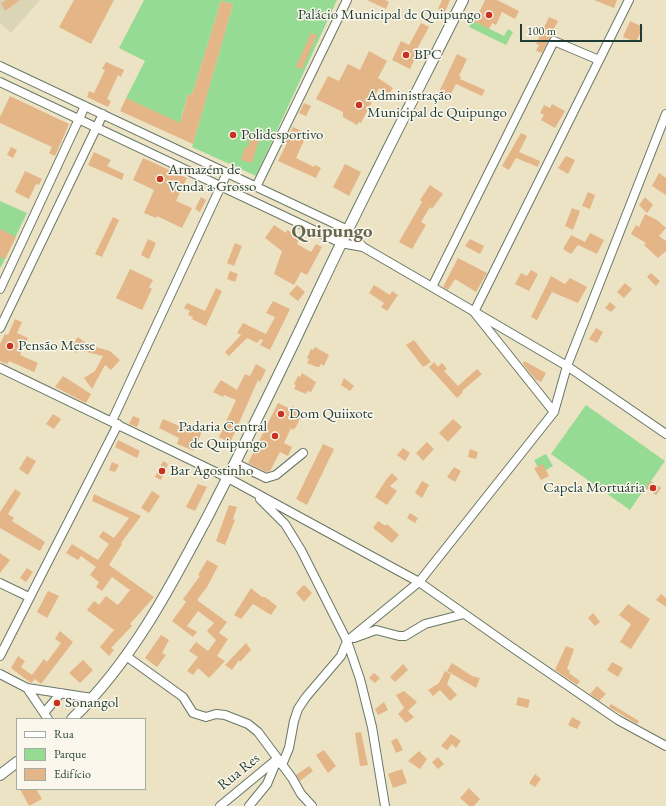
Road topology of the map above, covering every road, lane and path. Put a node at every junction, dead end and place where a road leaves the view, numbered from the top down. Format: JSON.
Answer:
{"nodes":[{"id":1,"x":347,"y":0,"type":"edge"},
{"id":2,"x":463,"y":0,"type":"edge"},
{"id":3,"x":629,"y":0,"type":"edge"},
{"id":4,"x":599,"y":60,"type":"junction"},
{"id":5,"x":0,"y":66,"type":"edge"},
{"id":6,"x":0,"y":82,"type":"edge"},
{"id":7,"x":86,"y":106,"type":"junction"},
{"id":8,"x":102,"y":114,"type":"junction"},
{"id":9,"x":666,"y":114,"type":"edge"},
{"id":10,"x":79,"y":120,"type":"junction"},
{"id":11,"x":96,"y":128,"type":"junction"},
{"id":12,"x":227,"y":173,"type":"junction"},
{"id":13,"x":221,"y":187,"type":"junction"},
{"id":14,"x":256,"y":187,"type":"junction"},
{"id":15,"x":348,"y":230,"type":"junction"},
{"id":16,"x":341,"y":243,"type":"junction"},
{"id":17,"x":363,"y":247,"type":"junction"},
{"id":18,"x":432,"y":287,"type":"junction"},
{"id":19,"x":0,"y":289,"type":"edge"},
{"id":20,"x":474,"y":312,"type":"junction"},
{"id":21,"x":0,"y":328,"type":"edge"},
{"id":22,"x":567,"y":366,"type":"junction"},
{"id":23,"x":0,"y":368,"type":"edge"},
{"id":24,"x":554,"y":412,"type":"junction"},
{"id":25,"x":115,"y":422,"type":"junction"},
{"id":26,"x":666,"y":434,"type":"edge"},
{"id":27,"x":303,"y":452,"type":"dead end"},
{"id":28,"x":235,"y":463,"type":"junction"},
{"id":29,"x":228,"y":478,"type":"junction"},
{"id":30,"x":253,"y":492,"type":"junction"},
{"id":31,"x":419,"y":582,"type":"junction"},
{"id":32,"x":0,"y":583,"type":"edge"},
{"id":33,"x":29,"y":597,"type":"junction"},
{"id":34,"x":464,"y":614,"type":"junction"},
{"id":35,"x":347,"y":641,"type":"junction"},
{"id":36,"x":0,"y":656,"type":"edge"},
{"id":37,"x":126,"y":656,"type":"junction"},
{"id":38,"x":0,"y":674,"type":"edge"},
{"id":39,"x":27,"y":688,"type":"junction"},
{"id":40,"x":61,"y":693,"type":"junction"},
{"id":41,"x":92,"y":698,"type":"junction"},
{"id":42,"x":46,"y":716,"type":"edge"},
{"id":43,"x":73,"y":718,"type":"edge"},
{"id":44,"x":666,"y":746,"type":"edge"},
{"id":45,"x":280,"y":762,"type":"junction"},
{"id":46,"x":16,"y":763,"type":"edge"},
{"id":47,"x":0,"y":775,"type":"edge"},
{"id":48,"x":220,"y":806,"type":"edge"},
{"id":49,"x":249,"y":806,"type":"edge"},
{"id":50,"x":312,"y":806,"type":"edge"},
{"id":51,"x":385,"y":806,"type":"edge"}],
"edges":[{"from":1,"to":14,"type":"street"},
{"from":2,"to":15,"type":"main road"},
{"from":3,"to":4,"type":"street"},
{"from":4,"to":18,"type":"street"},
{"from":4,"to":20,"type":"street"},
{"from":5,"to":7,"type":"street"},
{"from":6,"to":10,"type":"street"},
{"from":7,"to":8,"type":"street"},
{"from":7,"to":10,"type":"street"},
{"from":8,"to":11,"type":"street"},
{"from":8,"to":12,"type":"street"},
{"from":9,"to":22,"type":"street"},
{"from":10,"to":11,"type":"street"},
{"from":10,"to":19,"type":"street"},
{"from":11,"to":13,"type":"street"},
{"from":11,"to":21,"type":"street"},
{"from":12,"to":13,"type":"street"},
{"from":12,"to":14,"type":"street"},
{"from":13,"to":16,"type":"street"},
{"from":13,"to":25,"type":"street"},
{"from":14,"to":15,"type":"street"},
{"from":15,"to":16,"type":"main road"},
{"from":15,"to":17,"type":"street"},
{"from":16,"to":17,"type":"street"},
{"from":16,"to":28,"type":"main road"},
{"from":17,"to":18,"type":"street"},
{"from":18,"to":20,"type":"street"},
{"from":20,"to":22,"type":"street"},
{"from":20,"to":24,"type":"street"},
{"from":22,"to":24,"type":"street"},
{"from":22,"to":26,"type":"street"},
{"from":23,"to":25,"type":"street"},
{"from":24,"to":31,"type":"street"},
{"from":25,"to":29,"type":"street"},
{"from":25,"to":33,"type":"street"},
{"from":27,"to":28,"type":"street"},
{"from":28,"to":29,"type":"main road"},
{"from":29,"to":30,"type":"street"},
{"from":29,"to":37,"type":"main road"},
{"from":30,"to":31,"type":"street"},
{"from":30,"to":35,"type":"street"},
{"from":31,"to":34,"type":"street"},
{"from":31,"to":35,"type":"street"},
{"from":32,"to":33,"type":"street"},
{"from":33,"to":36,"type":"street"},
{"from":34,"to":35,"type":"street"},
{"from":34,"to":44,"type":"street"},
{"from":35,"to":45,"type":"street"},
{"from":35,"to":51,"type":"street"},
{"from":37,"to":41,"type":"main road"},
{"from":37,"to":45,"type":"street"},
{"from":38,"to":39,"type":"street"},
{"from":39,"to":40,"type":"street"},
{"from":39,"to":42,"type":"street"},
{"from":40,"to":41,"type":"street"},
{"from":40,"to":42,"type":"street"},
{"from":41,"to":43,"type":"main road"},
{"from":45,"to":48,"type":"street","name":"Rua Res"},
{"from":45,"to":49,"type":"street"},
{"from":45,"to":50,"type":"street"},
{"from":46,"to":47,"type":"main road"}]}
